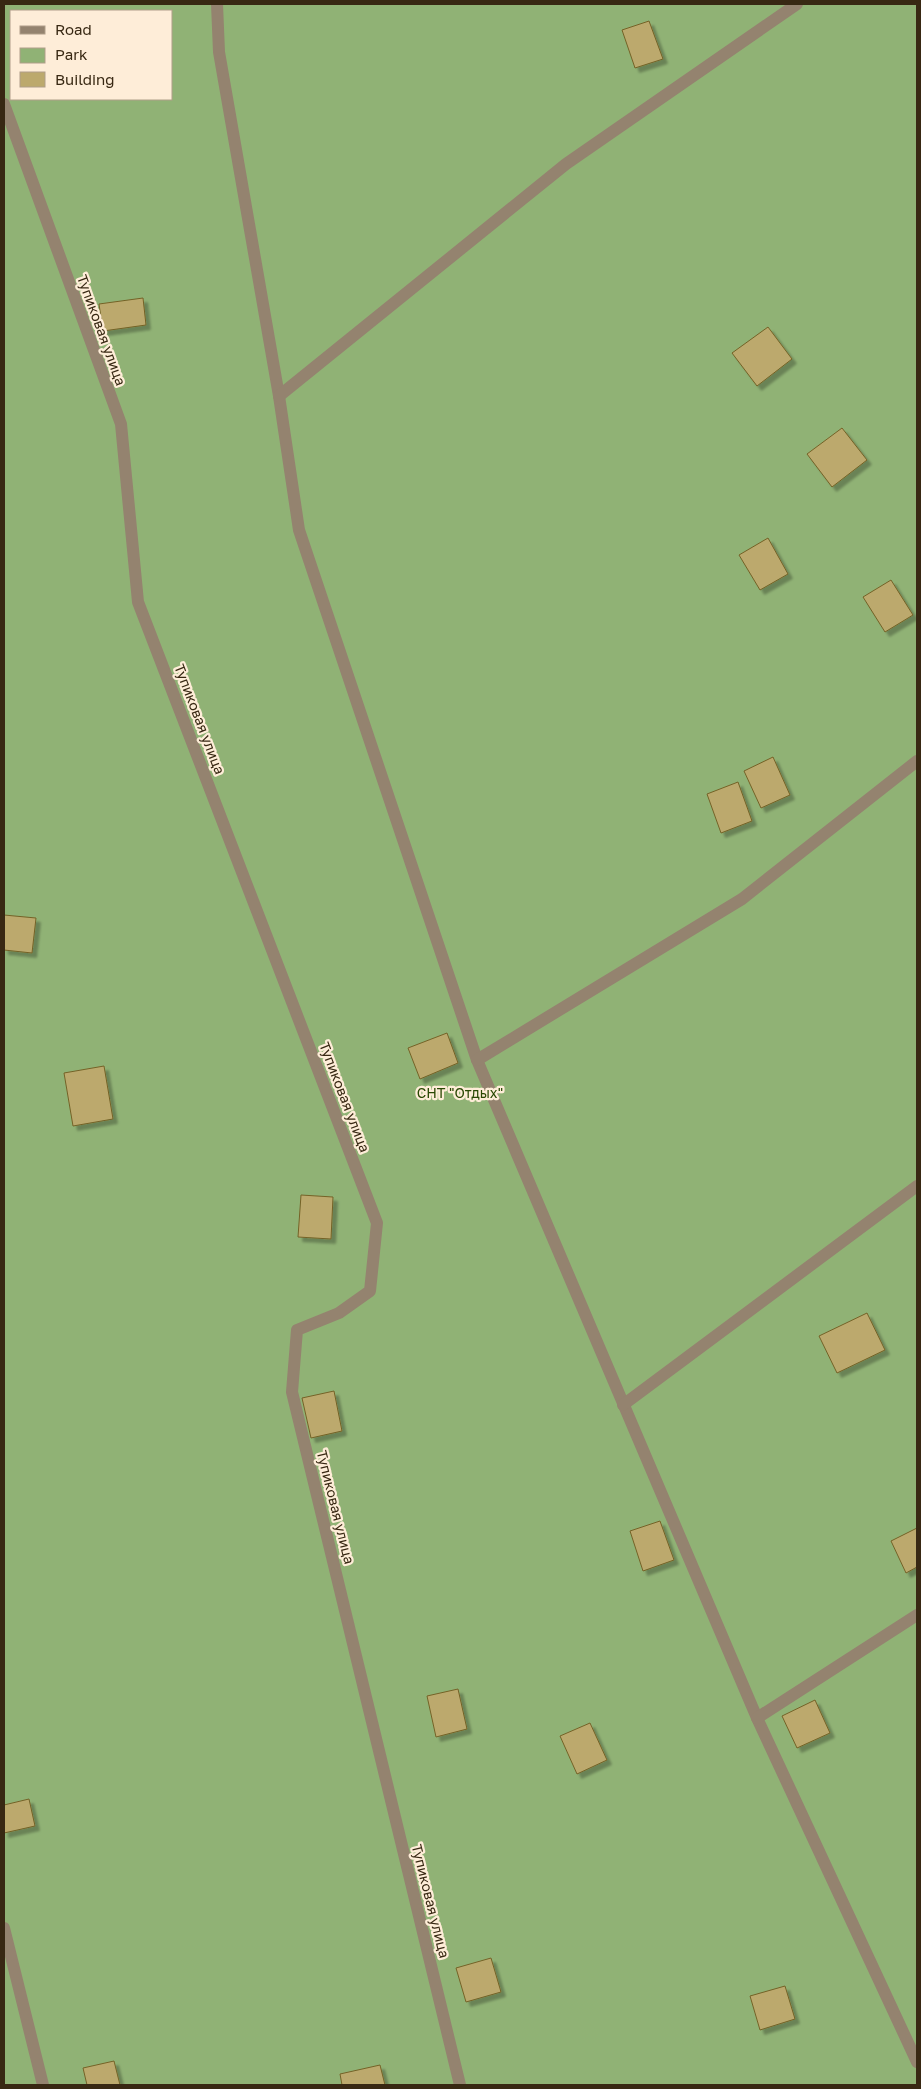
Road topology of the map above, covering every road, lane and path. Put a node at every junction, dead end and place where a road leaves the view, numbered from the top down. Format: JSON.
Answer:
{"nodes":[{"id":1,"x":217,"y":4,"type":"edge"},
{"id":2,"x":797,"y":4,"type":"edge"},
{"id":3,"x":4,"y":104,"type":"edge"},
{"id":4,"x":279,"y":396,"type":"junction"},
{"id":5,"x":917,"y":761,"type":"edge"},
{"id":6,"x":477,"y":1060,"type":"junction"},
{"id":7,"x":917,"y":1186,"type":"edge"},
{"id":8,"x":623,"y":1405,"type":"junction"},
{"id":9,"x":917,"y":1615,"type":"edge"},
{"id":10,"x":757,"y":1718,"type":"junction"},
{"id":11,"x":4,"y":1928,"type":"edge"},
{"id":12,"x":912,"y":2042,"type":"edge"},
{"id":13,"x":917,"y":2062,"type":"edge"},
{"id":14,"x":42,"y":2085,"type":"edge"},
{"id":15,"x":460,"y":2085,"type":"edge"}],
"edges":[{"from":1,"to":4,"type":"lane"},
{"from":2,"to":4,"type":"lane"},
{"from":3,"to":15,"type":"lane","name":"Тупиковая улица"},
{"from":4,"to":6,"type":"lane"},
{"from":5,"to":6,"type":"lane"},
{"from":6,"to":8,"type":"lane"},
{"from":7,"to":8,"type":"lane"},
{"from":8,"to":10,"type":"lane"},
{"from":9,"to":10,"type":"lane"},
{"from":10,"to":12,"type":"lane"},
{"from":11,"to":14,"type":"lane"},
{"from":12,"to":13,"type":"lane"}]}
